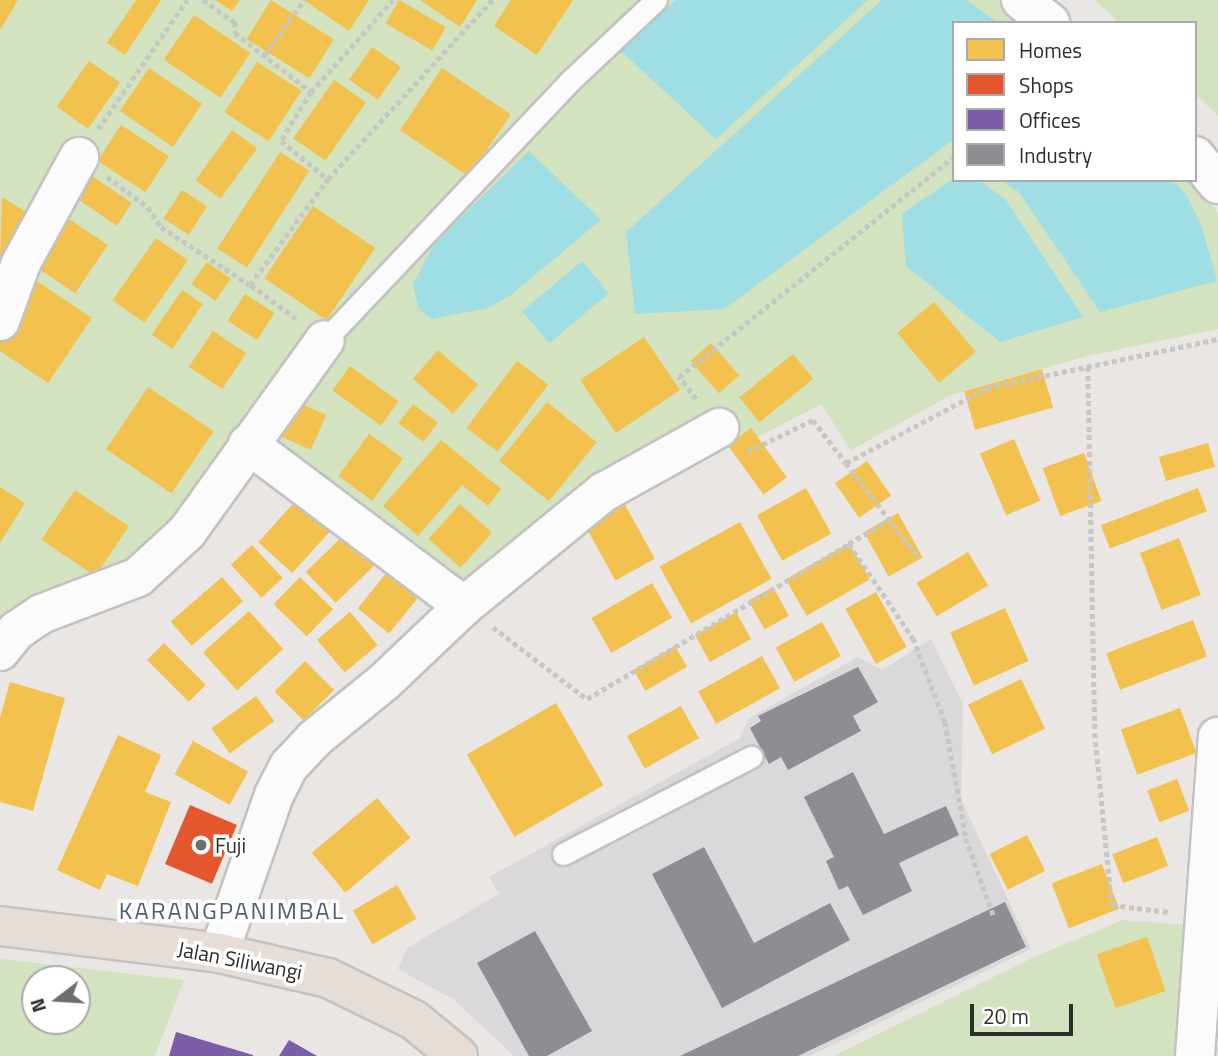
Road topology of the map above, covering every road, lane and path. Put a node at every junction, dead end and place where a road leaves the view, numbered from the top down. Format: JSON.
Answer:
{"nodes":[{"id":1,"x":187,"y":0,"type":"edge"},
{"id":2,"x":203,"y":0,"type":"edge"},
{"id":3,"x":304,"y":0,"type":"edge"},
{"id":4,"x":393,"y":0,"type":"edge"},
{"id":5,"x":492,"y":0,"type":"edge"},
{"id":6,"x":656,"y":0,"type":"edge"},
{"id":7,"x":1021,"y":0,"type":"edge"},
{"id":8,"x":1047,"y":21,"type":"edge"},
{"id":9,"x":264,"y":56,"type":"junction"},
{"id":10,"x":311,"y":92,"type":"junction"},
{"id":11,"x":79,"y":157,"type":"junction"},
{"id":12,"x":1197,"y":158,"type":"edge"},
{"id":13,"x":952,"y":159,"type":"edge"},
{"id":14,"x":328,"y":179,"type":"junction"},
{"id":15,"x":1218,"y":184,"type":"edge"},
{"id":16,"x":250,"y":285,"type":"junction"},
{"id":17,"x":0,"y":321,"type":"edge"},
{"id":18,"x":1218,"y":339,"type":"edge"},
{"id":19,"x":325,"y":341,"type":"junction"},
{"id":20,"x":1088,"y":367,"type":"junction"},
{"id":21,"x":719,"y":428,"type":"junction"},
{"id":22,"x":248,"y":444,"type":"junction"},
{"id":23,"x":846,"y":463,"type":"junction"},
{"id":24,"x":890,"y":520,"type":"junction"},
{"id":25,"x":849,"y":544,"type":"junction"},
{"id":26,"x":919,"y":558,"type":"dead end"},
{"id":27,"x":464,"y":606,"type":"junction"},
{"id":28,"x":0,"y":651,"type":"edge"},
{"id":29,"x":1218,"y":737,"type":"edge"},
{"id":30,"x":751,"y":757,"type":"dead end"},
{"id":31,"x":563,"y":855,"type":"dead end"},
{"id":32,"x":995,"y":917,"type":"dead end"},
{"id":33,"x":1205,"y":917,"type":"junction"},
{"id":34,"x":0,"y":926,"type":"edge"},
{"id":35,"x":219,"y":953,"type":"junction"},
{"id":36,"x":458,"y":1056,"type":"edge"},
{"id":37,"x":1195,"y":1056,"type":"edge"}],
"edges":[{"from":1,"to":11,"type":"path"},
{"from":2,"to":9,"type":"path"},
{"from":3,"to":9,"type":"path"},
{"from":4,"to":10,"type":"path"},
{"from":5,"to":14,"type":"path"},
{"from":6,"to":19,"type":"lane"},
{"from":7,"to":8,"type":"street"},
{"from":9,"to":10,"type":"path"},
{"from":10,"to":14,"type":"path"},
{"from":11,"to":16,"type":"path"},
{"from":11,"to":17,"type":"street"},
{"from":12,"to":15,"type":"street"},
{"from":13,"to":21,"type":"path"},
{"from":14,"to":16,"type":"path"},
{"from":16,"to":19,"type":"path"},
{"from":18,"to":20,"type":"path"},
{"from":19,"to":22,"type":"street"},
{"from":20,"to":23,"type":"path"},
{"from":20,"to":33,"type":"path"},
{"from":21,"to":23,"type":"path"},
{"from":21,"to":27,"type":"street"},
{"from":22,"to":27,"type":"street"},
{"from":22,"to":28,"type":"street"},
{"from":23,"to":24,"type":"path"},
{"from":24,"to":25,"type":"path"},
{"from":24,"to":26,"type":"path"},
{"from":25,"to":27,"type":"path"},
{"from":25,"to":32,"type":"path"},
{"from":27,"to":35,"type":"street"},
{"from":29,"to":33,"type":"street"},
{"from":30,"to":31,"type":"lane"},
{"from":33,"to":37,"type":"street"},
{"from":34,"to":35,"type":"highway","name":"Jalan Siliwangi"},
{"from":35,"to":36,"type":"highway","name":"Jalan Siliwangi"}]}
